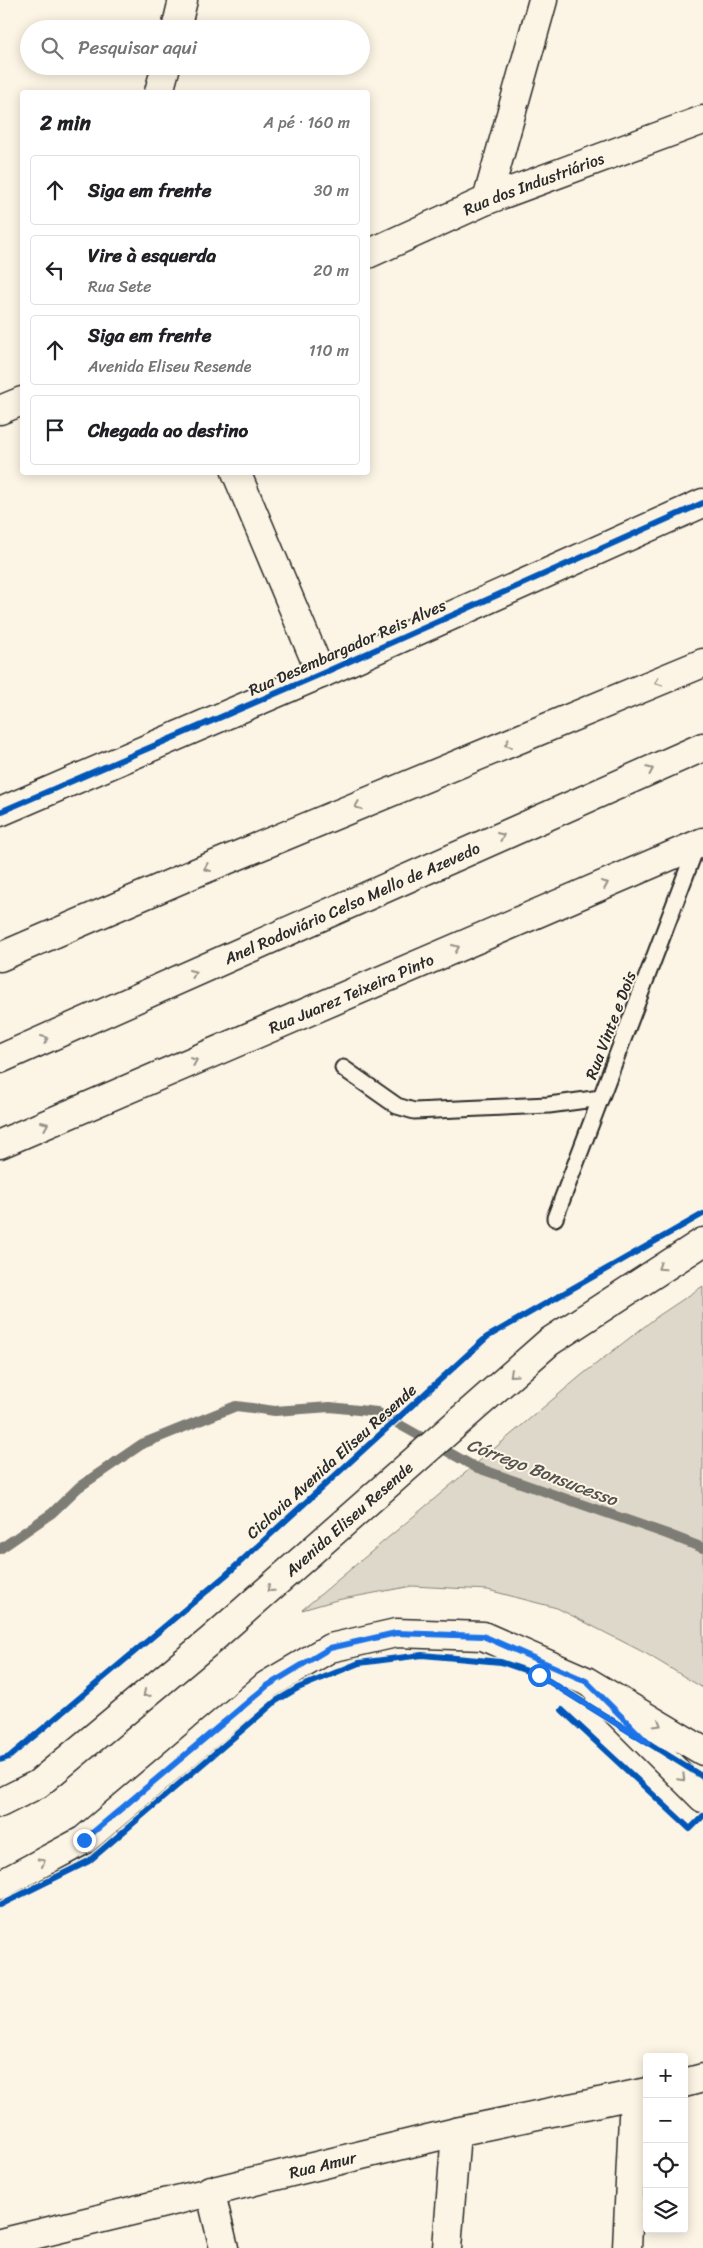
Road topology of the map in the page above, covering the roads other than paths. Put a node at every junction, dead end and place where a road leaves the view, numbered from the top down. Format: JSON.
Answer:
{"nodes":[{"id":1,"x":183,"y":0,"type":"edge"},
{"id":2,"x":543,"y":0,"type":"edge"},
{"id":3,"x":178,"y":20,"type":"edge"},
{"id":4,"x":164,"y":75,"type":"edge"},
{"id":5,"x":160,"y":90,"type":"edge"},
{"id":6,"x":703,"y":120,"type":"edge"},
{"id":7,"x":487,"y":200,"type":"junction"},
{"id":8,"x":370,"y":253,"type":"edge"},
{"id":9,"x":20,"y":402,"type":"edge"},
{"id":10,"x":0,"y":410,"type":"edge"},
{"id":11,"x":237,"y":475,"type":"edge"},
{"id":12,"x":703,"y":503,"type":"edge"},
{"id":13,"x":703,"y":663,"type":"edge"},
{"id":14,"x":321,"y":674,"type":"junction"},
{"id":15,"x":703,"y":746,"type":"edge"},
{"id":16,"x":0,"y":812,"type":"edge"},
{"id":17,"x":700,"y":844,"type":"edge"},
{"id":18,"x":0,"y":957,"type":"edge"},
{"id":19,"x":0,"y":1059,"type":"edge"},
{"id":20,"x":344,"y":1068,"type":"dead end"},
{"id":21,"x":601,"y":1098,"type":"junction"},
{"id":22,"x":0,"y":1144,"type":"edge"},
{"id":23,"x":555,"y":1218,"type":"dead end"},
{"id":24,"x":703,"y":1242,"type":"edge"},
{"id":25,"x":586,"y":1681,"type":"junction"},
{"id":26,"x":703,"y":1751,"type":"edge"},
{"id":27,"x":703,"y":1798,"type":"edge"},
{"id":28,"x":0,"y":1803,"type":"edge"},
{"id":29,"x":0,"y":1885,"type":"edge"},
{"id":30,"x":703,"y":2078,"type":"edge"},
{"id":31,"x":688,"y":2082,"type":"edge"},
{"id":32,"x":640,"y":2094,"type":"edge"},
{"id":33,"x":456,"y":2132,"type":"junction"},
{"id":34,"x":210,"y":2190,"type":"junction"},
{"id":35,"x":0,"y":2243,"type":"edge"},
{"id":36,"x":224,"y":2248,"type":"edge"},
{"id":37,"x":447,"y":2248,"type":"edge"},
{"id":38,"x":627,"y":2248,"type":"edge"}],
"edges":[{"from":1,"to":3,"type":"main road"},
{"from":2,"to":7,"type":"main road"},
{"from":4,"to":5,"type":"main road"},
{"from":6,"to":7,"type":"main road","name":"Rua dos Industriários"},
{"from":7,"to":8,"type":"main road","name":"Rua dos Industriários"},
{"from":9,"to":10,"type":"main road"},
{"from":11,"to":14,"type":"main road"},
{"from":12,"to":14,"type":"main road","name":"Rua Desembargador Reis Alves"},
{"from":13,"to":18,"type":"main road","one_way":true},
{"from":14,"to":16,"type":"main road","name":"Rua Desembargador Reis Alves"},
{"from":19,"to":15,"type":"main road","name":"Anel Rodoviário Celso Mello de Azevedo","one_way":true},
{"from":17,"to":21,"type":"lane","name":"Rua Vinte e Dois"},
{"from":22,"to":17,"type":"main road","name":"Rua Juarez Teixeira Pinto","one_way":true},
{"from":20,"to":21,"type":"lane"},
{"from":21,"to":23,"type":"lane","name":"Rua Vinte e Dois"},
{"from":24,"to":28,"type":"main road","name":"Avenida Eliseu Resende","one_way":true},
{"from":25,"to":26,"type":"main road","one_way":true},
{"from":25,"to":27,"type":"main road","one_way":true},
{"from":29,"to":25,"type":"main road","one_way":true},
{"from":30,"to":31,"type":"main road"},
{"from":32,"to":33,"type":"main road","name":"Rua Amur"},
{"from":32,"to":38,"type":"main road"},
{"from":33,"to":34,"type":"main road","name":"Rua Amur"},
{"from":33,"to":37,"type":"main road"},
{"from":34,"to":35,"type":"main road","name":"Rua Amur"},
{"from":34,"to":36,"type":"main road"}]}
